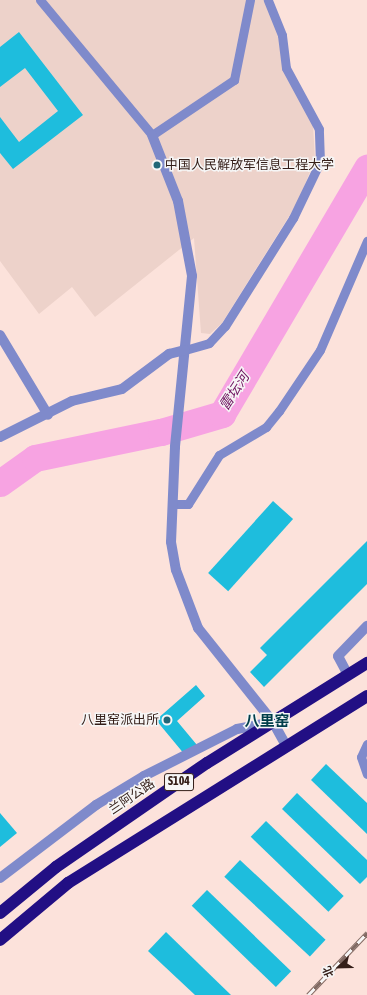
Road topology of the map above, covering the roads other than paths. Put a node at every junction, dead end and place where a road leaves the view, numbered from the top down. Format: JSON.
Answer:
{"nodes":[{"id":1,"x":40,"y":0,"type":"edge"},
{"id":2,"x":250,"y":0,"type":"edge"},
{"id":3,"x":268,"y":0,"type":"edge"},
{"id":4,"x":152,"y":135,"type":"junction"},
{"id":5,"x":367,"y":240,"type":"edge"},
{"id":6,"x":0,"y":335,"type":"edge"},
{"id":7,"x":185,"y":350,"type":"junction"},
{"id":8,"x":48,"y":415,"type":"junction"},
{"id":9,"x":0,"y":437,"type":"edge"},
{"id":10,"x":172,"y":504,"type":"junction"},
{"id":11,"x":367,"y":626,"type":"edge"},
{"id":12,"x":367,"y":663,"type":"edge"},
{"id":13,"x":348,"y":675,"type":"junction"},
{"id":14,"x":367,"y":696,"type":"edge"},
{"id":15,"x":273,"y":722,"type":"junction"},
{"id":16,"x":367,"y":744,"type":"edge"},
{"id":17,"x":286,"y":745,"type":"junction"},
{"id":18,"x":367,"y":774,"type":"edge"},
{"id":19,"x":0,"y":878,"type":"edge"},
{"id":20,"x":0,"y":913,"type":"edge"},
{"id":21,"x":0,"y":940,"type":"edge"}],
"edges":[{"from":1,"to":4,"type":"lane"},
{"from":2,"to":4,"type":"lane"},
{"from":3,"to":7,"type":"lane"},
{"from":4,"to":7,"type":"street"},
{"from":5,"to":10,"type":"lane"},
{"from":6,"to":8,"type":"street"},
{"from":7,"to":8,"type":"street"},
{"from":7,"to":10,"type":"street"},
{"from":8,"to":9,"type":"street"},
{"from":10,"to":15,"type":"street"},
{"from":11,"to":13,"type":"street"},
{"from":12,"to":13,"type":"highway","name":"兰阿公路","number":"S104"},
{"from":13,"to":15,"type":"highway","name":"兰阿公路","number":"S104"},
{"from":14,"to":17,"type":"highway","number":"S104"},
{"from":15,"to":17,"type":"street"},
{"from":15,"to":19,"type":"street"},
{"from":15,"to":20,"type":"highway","name":"兰阿公路","number":"S104"},
{"from":16,"to":18,"type":"lane"},
{"from":17,"to":21,"type":"highway","number":"S104"}]}
